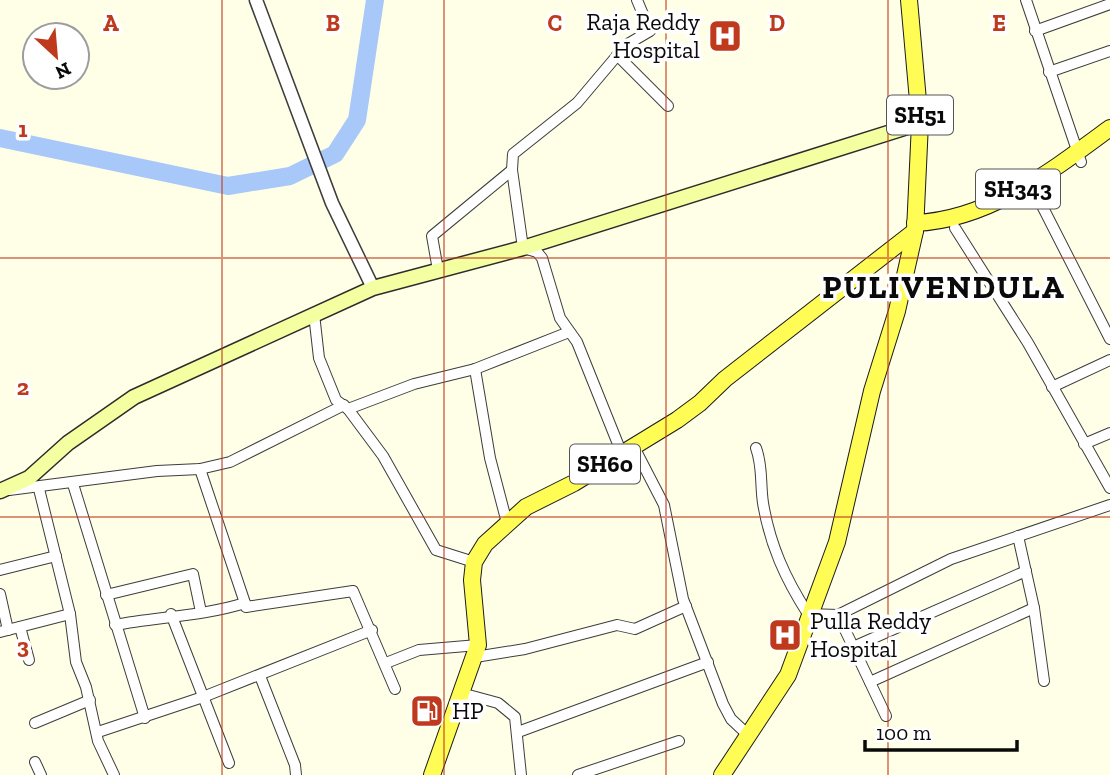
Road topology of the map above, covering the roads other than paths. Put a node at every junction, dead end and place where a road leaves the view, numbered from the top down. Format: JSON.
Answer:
{"nodes":[{"id":1,"x":256,"y":0,"type":"edge"},
{"id":2,"x":637,"y":0,"type":"edge"},
{"id":3,"x":909,"y":0,"type":"edge"},
{"id":4,"x":1026,"y":0,"type":"edge"},
{"id":5,"x":1110,"y":4,"type":"edge"},
{"id":6,"x":1035,"y":31,"type":"junction"},
{"id":7,"x":1110,"y":51,"type":"edge"},
{"id":8,"x":617,"y":55,"type":"junction"},
{"id":9,"x":1049,"y":72,"type":"junction"},
{"id":10,"x":668,"y":106,"type":"dead end"},
{"id":11,"x":920,"y":123,"type":"junction"},
{"id":12,"x":1110,"y":128,"type":"edge"},
{"id":13,"x":1110,"y":141,"type":"edge"},
{"id":14,"x":1079,"y":158,"type":"junction"},
{"id":15,"x":512,"y":170,"type":"junction"},
{"id":16,"x":1034,"y":191,"type":"junction"},
{"id":17,"x":915,"y":227,"type":"junction"},
{"id":18,"x":955,"y":228,"type":"junction"},
{"id":19,"x":523,"y":248,"type":"junction"},
{"id":20,"x":438,"y":270,"type":"junction"},
{"id":21,"x":373,"y":288,"type":"junction"},
{"id":22,"x":314,"y":314,"type":"junction"},
{"id":23,"x":569,"y":332,"type":"junction"},
{"id":24,"x":1110,"y":339,"type":"edge"},
{"id":25,"x":1110,"y":360,"type":"edge"},
{"id":26,"x":475,"y":369,"type":"junction"},
{"id":27,"x":1052,"y":387,"type":"junction"},
{"id":28,"x":346,"y":407,"type":"junction"},
{"id":29,"x":1110,"y":433,"type":"edge"},
{"id":30,"x":1084,"y":444,"type":"junction"},
{"id":31,"x":756,"y":448,"type":"dead end"},
{"id":32,"x":628,"y":451,"type":"junction"},
{"id":33,"x":200,"y":470,"type":"junction"},
{"id":34,"x":73,"y":484,"type":"junction"},
{"id":35,"x":1110,"y":488,"type":"edge"},
{"id":36,"x":40,"y":489,"type":"junction"},
{"id":37,"x":1,"y":491,"type":"edge"},
{"id":38,"x":1110,"y":505,"type":"edge"},
{"id":39,"x":507,"y":523,"type":"junction"},
{"id":40,"x":1018,"y":536,"type":"junction"},
{"id":41,"x":56,"y":556,"type":"junction"},
{"id":42,"x":474,"y":562,"type":"junction"},
{"id":43,"x":0,"y":570,"type":"edge"},
{"id":44,"x":1026,"y":571,"type":"junction"},
{"id":45,"x":0,"y":594,"type":"edge"},
{"id":46,"x":106,"y":595,"type":"junction"},
{"id":47,"x":245,"y":603,"type":"junction"},
{"id":48,"x":686,"y":606,"type":"junction"},
{"id":49,"x":1034,"y":608,"type":"junction"},
{"id":50,"x":201,"y":612,"type":"junction"},
{"id":51,"x":70,"y":614,"type":"junction"},
{"id":52,"x":171,"y":614,"type":"junction"},
{"id":53,"x":808,"y":614,"type":"junction"},
{"id":54,"x":838,"y":615,"type":"junction"},
{"id":55,"x":115,"y":625,"type":"junction"},
{"id":56,"x":20,"y":627,"type":"junction"},
{"id":57,"x":4,"y":631,"type":"edge"},
{"id":58,"x":372,"y":631,"type":"junction"},
{"id":59,"x":853,"y":647,"type":"junction"},
{"id":60,"x":477,"y":651,"type":"junction"},
{"id":61,"x":29,"y":660,"type":"dead end"},
{"id":62,"x":708,"y":662,"type":"junction"},
{"id":63,"x":386,"y":663,"type":"junction"},
{"id":64,"x":260,"y":676,"type":"junction"},
{"id":65,"x":1044,"y":681,"type":"dead end"},
{"id":66,"x":870,"y":682,"type":"junction"},
{"id":67,"x":395,"y":689,"type":"dead end"},
{"id":68,"x":461,"y":693,"type":"junction"},
{"id":69,"x":203,"y":697,"type":"junction"},
{"id":70,"x":90,"y":700,"type":"junction"},
{"id":71,"x":886,"y":716,"type":"dead end"},
{"id":72,"x":145,"y":718,"type":"junction"},
{"id":73,"x":35,"y":723,"type":"dead end"},
{"id":74,"x":98,"y":732,"type":"junction"},
{"id":75,"x":518,"y":732,"type":"junction"},
{"id":76,"x":747,"y":734,"type":"junction"},
{"id":77,"x":679,"y":741,"type":"dead end"},
{"id":78,"x":35,"y":762,"type":"dead end"},
{"id":79,"x":229,"y":763,"type":"dead end"},
{"id":80,"x":41,"y":775,"type":"edge"},
{"id":81,"x":114,"y":775,"type":"edge"},
{"id":82,"x":296,"y":775,"type":"edge"},
{"id":83,"x":432,"y":775,"type":"edge"},
{"id":84,"x":521,"y":775,"type":"edge"},
{"id":85,"x":578,"y":775,"type":"edge"},
{"id":86,"x":722,"y":775,"type":"edge"}],
"edges":[{"from":1,"to":21,"type":"street"},
{"from":2,"to":8,"type":"street"},
{"from":3,"to":11,"type":"main road","number":"SH51"},
{"from":4,"to":6,"type":"street"},
{"from":5,"to":6,"type":"street"},
{"from":6,"to":9,"type":"street"},
{"from":7,"to":9,"type":"street"},
{"from":8,"to":10,"type":"street"},
{"from":8,"to":15,"type":"street"},
{"from":9,"to":14,"type":"street"},
{"from":11,"to":17,"type":"main road","number":"SH51"},
{"from":11,"to":19,"type":"main road"},
{"from":12,"to":14,"type":"main road","number":"SH343"},
{"from":13,"to":14,"type":"main road","number":"SH343"},
{"from":14,"to":16,"type":"main road","number":"SH343"},
{"from":14,"to":17,"type":"main road","number":"SH343"},
{"from":15,"to":19,"type":"street"},
{"from":15,"to":20,"type":"street"},
{"from":16,"to":18,"type":"main road","number":"SH343"},
{"from":16,"to":24,"type":"street"},
{"from":17,"to":18,"type":"main road","number":"SH343"},
{"from":17,"to":32,"type":"main road","number":"SH60"},
{"from":17,"to":53,"type":"main road"},
{"from":18,"to":27,"type":"street"},
{"from":19,"to":20,"type":"main road"},
{"from":19,"to":23,"type":"street"},
{"from":20,"to":21,"type":"main road"},
{"from":21,"to":22,"type":"main road"},
{"from":22,"to":28,"type":"street"},
{"from":22,"to":37,"type":"main road"},
{"from":23,"to":26,"type":"street"},
{"from":23,"to":32,"type":"street"},
{"from":25,"to":27,"type":"street"},
{"from":26,"to":28,"type":"street"},
{"from":26,"to":39,"type":"street"},
{"from":27,"to":30,"type":"street"},
{"from":28,"to":33,"type":"street"},
{"from":28,"to":42,"type":"street"},
{"from":29,"to":30,"type":"street"},
{"from":30,"to":35,"type":"street"},
{"from":31,"to":53,"type":"street"},
{"from":32,"to":39,"type":"main road","number":"SH60"},
{"from":32,"to":48,"type":"street"},
{"from":33,"to":34,"type":"street"},
{"from":33,"to":47,"type":"street"},
{"from":34,"to":36,"type":"street"},
{"from":34,"to":46,"type":"street"},
{"from":36,"to":37,"type":"street"},
{"from":36,"to":41,"type":"street"},
{"from":38,"to":40,"type":"street"},
{"from":39,"to":42,"type":"main road","number":"SH60"},
{"from":40,"to":44,"type":"street"},
{"from":40,"to":54,"type":"street"},
{"from":41,"to":43,"type":"street"},
{"from":41,"to":51,"type":"street"},
{"from":42,"to":60,"type":"main road"},
{"from":44,"to":49,"type":"street"},
{"from":44,"to":59,"type":"street"},
{"from":45,"to":57,"type":"street"},
{"from":46,"to":50,"type":"street"},
{"from":46,"to":55,"type":"street"},
{"from":47,"to":50,"type":"street"},
{"from":47,"to":58,"type":"street"},
{"from":48,"to":60,"type":"street"},
{"from":48,"to":62,"type":"street"},
{"from":49,"to":65,"type":"street"},
{"from":49,"to":66,"type":"street"},
{"from":50,"to":52,"type":"street"},
{"from":51,"to":56,"type":"street"},
{"from":51,"to":70,"type":"street"},
{"from":52,"to":55,"type":"street"},
{"from":52,"to":69,"type":"street"},
{"from":53,"to":54,"type":"street"},
{"from":53,"to":76,"type":"main road"},
{"from":54,"to":59,"type":"street"},
{"from":55,"to":72,"type":"street"},
{"from":56,"to":57,"type":"street"},
{"from":56,"to":61,"type":"street"},
{"from":58,"to":63,"type":"street"},
{"from":58,"to":64,"type":"street"},
{"from":59,"to":66,"type":"street"},
{"from":60,"to":63,"type":"street"},
{"from":60,"to":68,"type":"main road"},
{"from":62,"to":75,"type":"street"},
{"from":62,"to":76,"type":"street"},
{"from":63,"to":67,"type":"street"},
{"from":64,"to":69,"type":"street"},
{"from":64,"to":82,"type":"street"},
{"from":66,"to":71,"type":"street"},
{"from":68,"to":75,"type":"street"},
{"from":68,"to":83,"type":"main road"},
{"from":69,"to":72,"type":"street"},
{"from":69,"to":79,"type":"street"},
{"from":70,"to":73,"type":"street"},
{"from":70,"to":74,"type":"street"},
{"from":72,"to":74,"type":"street"},
{"from":74,"to":81,"type":"street"},
{"from":75,"to":84,"type":"street"},
{"from":76,"to":86,"type":"main road"},
{"from":77,"to":85,"type":"street"},
{"from":78,"to":80,"type":"street"}]}
